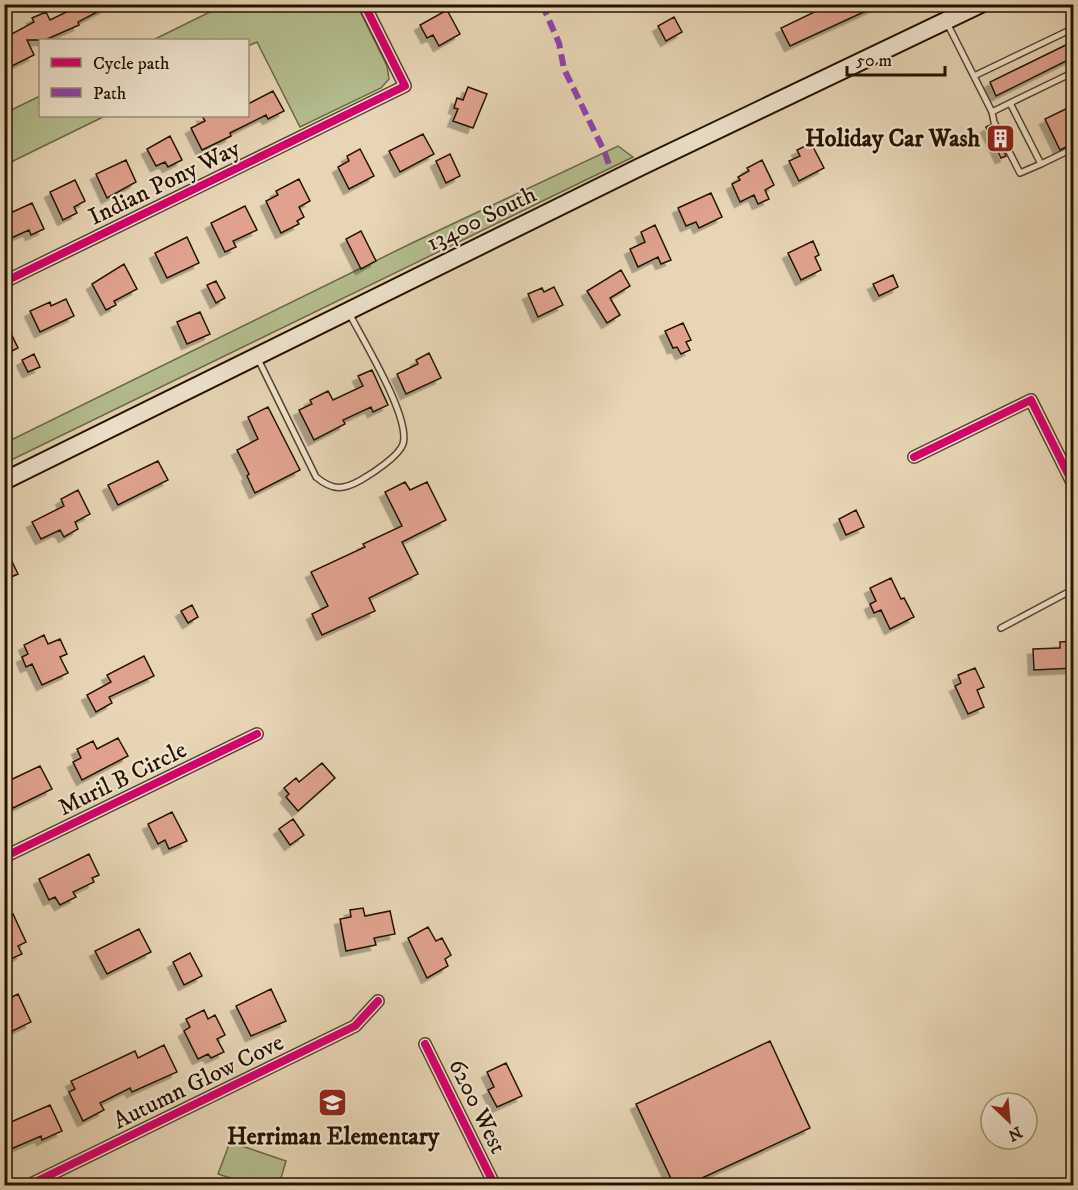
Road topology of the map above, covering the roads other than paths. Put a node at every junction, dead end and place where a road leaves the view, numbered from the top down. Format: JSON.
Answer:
{"nodes":[{"id":1,"x":364,"y":4,"type":"edge"},
{"id":2,"x":981,"y":4,"type":"edge"},
{"id":3,"x":946,"y":21,"type":"junction"},
{"id":4,"x":1074,"y":28,"type":"edge"},
{"id":5,"x":1074,"y":72,"type":"edge"},
{"id":6,"x":974,"y":76,"type":"junction"},
{"id":7,"x":1010,"y":103,"type":"junction"},
{"id":8,"x":992,"y":112,"type":"junction"},
{"id":9,"x":1074,"y":148,"type":"edge"},
{"id":10,"x":1041,"y":164,"type":"junction"},
{"id":11,"x":4,"y":282,"type":"edge"},
{"id":12,"x":348,"y":310,"type":"junction"},
{"id":13,"x":256,"y":356,"type":"junction"},
{"id":14,"x":914,"y":457,"type":"dead end"},
{"id":15,"x":4,"y":481,"type":"edge"},
{"id":16,"x":1074,"y":486,"type":"edge"},
{"id":17,"x":1074,"y":589,"type":"edge"},
{"id":18,"x":1001,"y":628,"type":"dead end"},
{"id":19,"x":257,"y":734,"type":"dead end"},
{"id":20,"x":4,"y":857,"type":"edge"},
{"id":21,"x":378,"y":1001,"type":"dead end"},
{"id":22,"x":425,"y":1044,"type":"dead end"},
{"id":23,"x":27,"y":1185,"type":"edge"},
{"id":24,"x":495,"y":1185,"type":"edge"}],
"edges":[{"from":1,"to":11,"type":"street","name":"Indian Pony Way"},
{"from":2,"to":3,"type":"main road","name":"13400 South"},
{"from":3,"to":6,"type":"lane"},
{"from":3,"to":12,"type":"main road","name":"13400 South"},
{"from":4,"to":6,"type":"lane"},
{"from":5,"to":7,"type":"lane"},
{"from":6,"to":8,"type":"lane"},
{"from":7,"to":8,"type":"lane"},
{"from":7,"to":10,"type":"lane"},
{"from":8,"to":10,"type":"lane"},
{"from":9,"to":10,"type":"lane"},
{"from":12,"to":13,"type":"main road","name":"13400 South"},
{"from":12,"to":13,"type":"lane"},
{"from":13,"to":15,"type":"main road","name":"13400 South"},
{"from":14,"to":16,"type":"street"},
{"from":17,"to":18,"type":"lane"},
{"from":19,"to":20,"type":"street","name":"Muril B Circle"},
{"from":21,"to":23,"type":"street","name":"Autumn Glow Cove"},
{"from":22,"to":24,"type":"street","name":"6200 West"}]}
